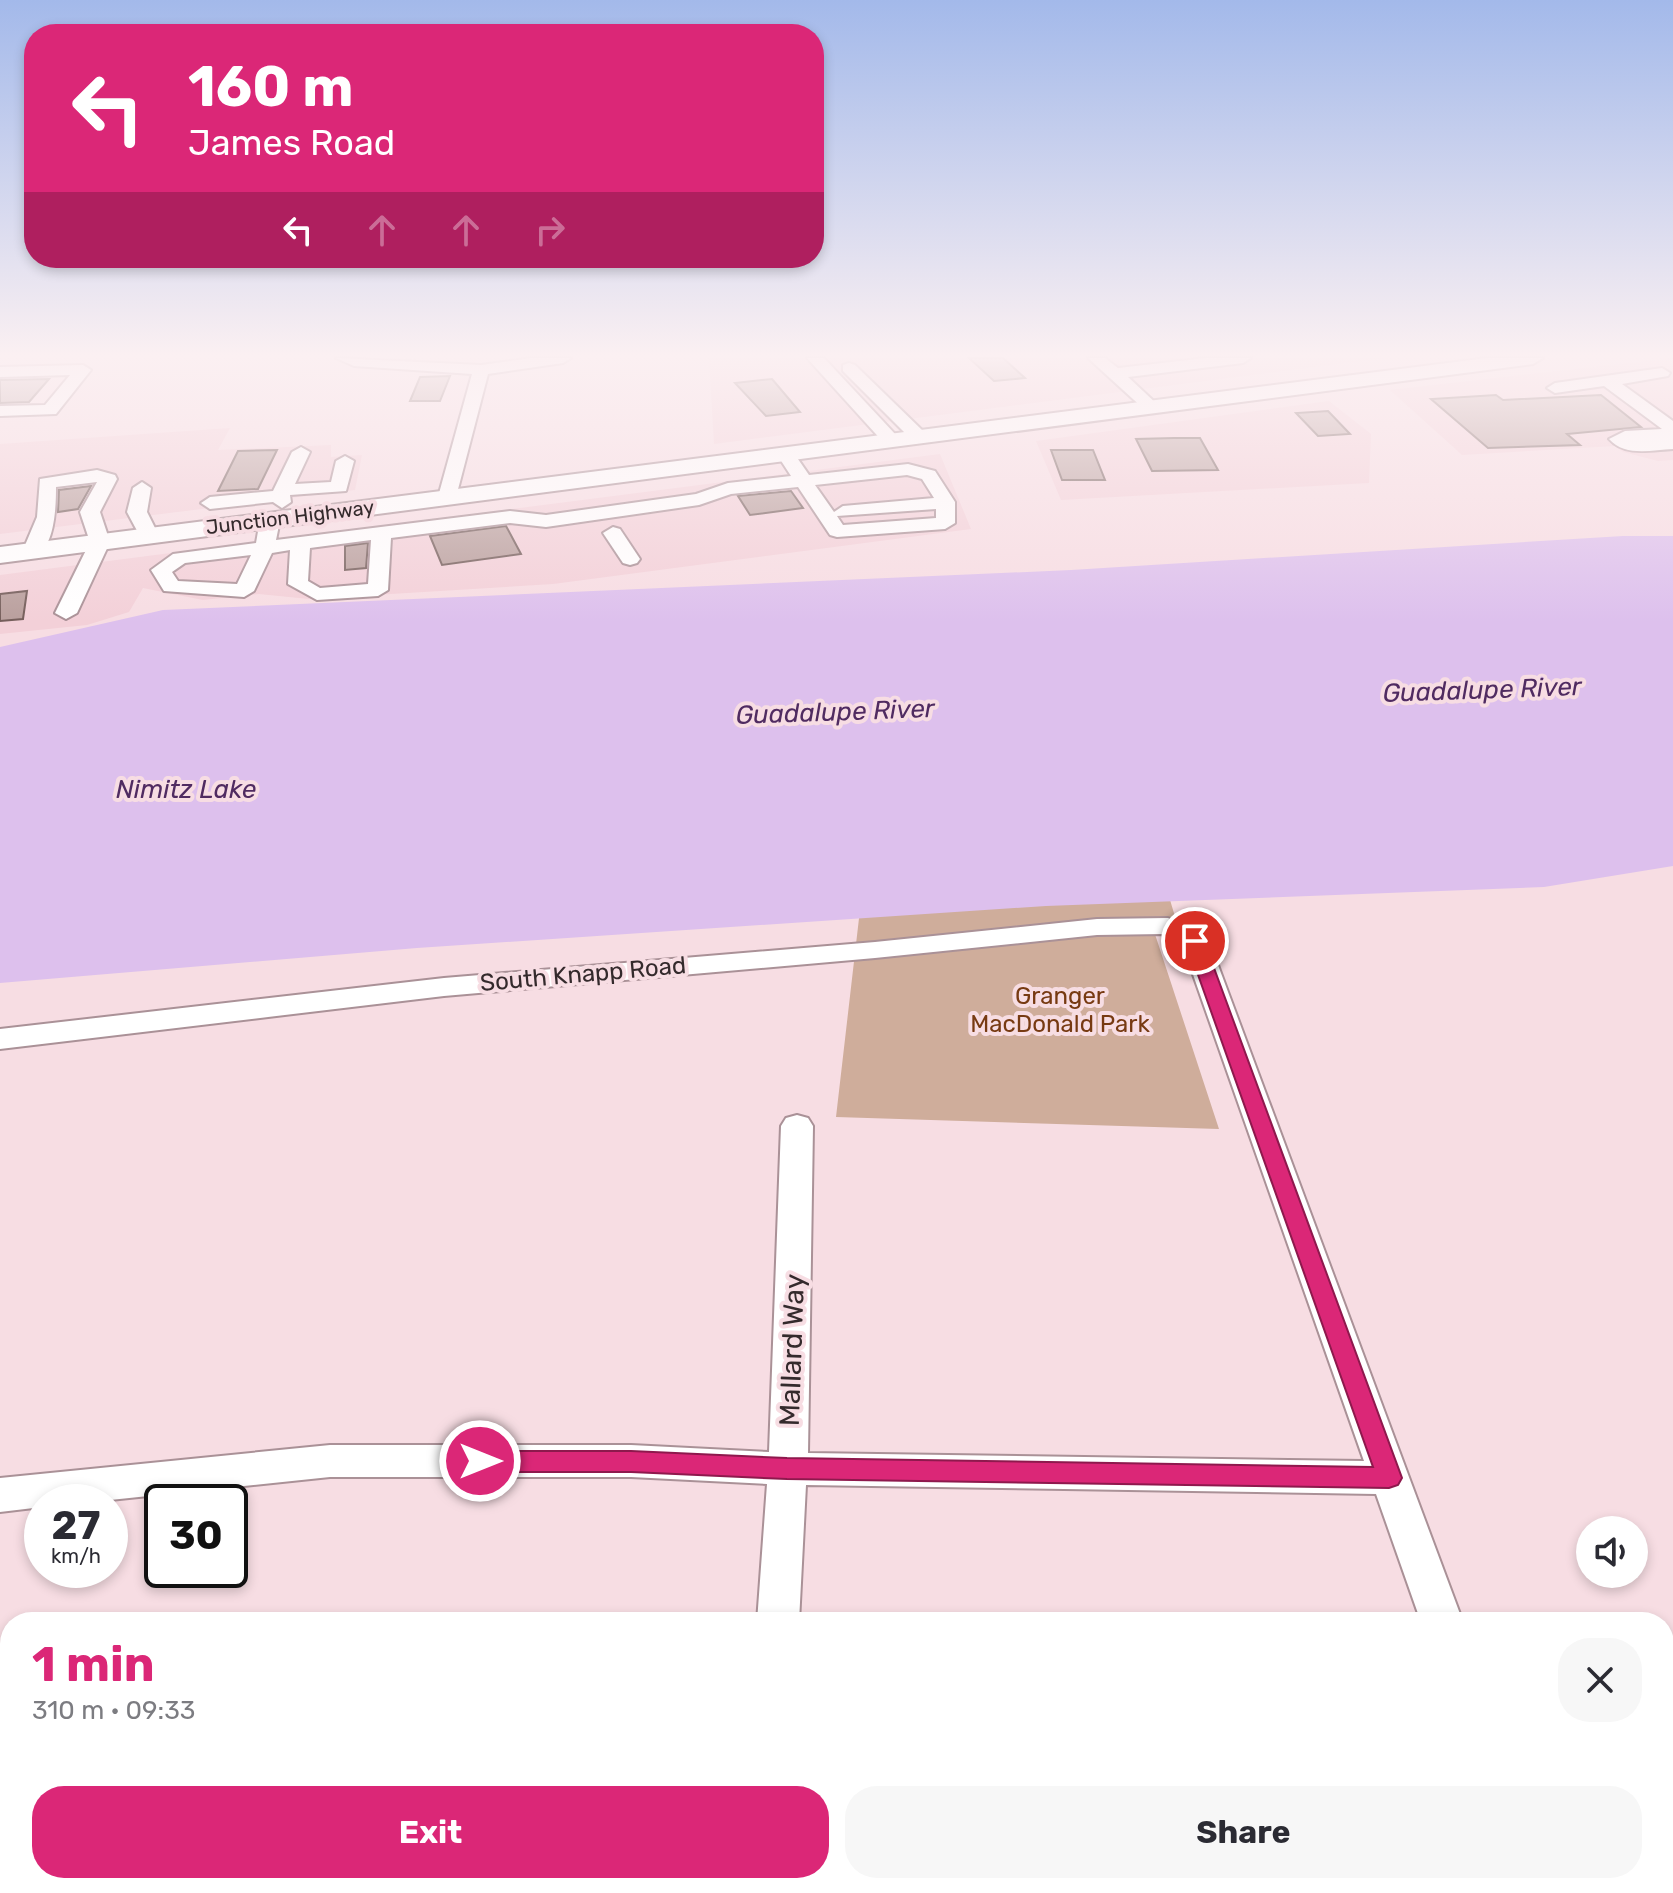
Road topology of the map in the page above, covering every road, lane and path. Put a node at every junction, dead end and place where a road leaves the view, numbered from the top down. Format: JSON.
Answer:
{"nodes":[{"id":1,"x":461,"y":446,"type":"edge"},
{"id":2,"x":835,"y":446,"type":"edge"},
{"id":3,"x":301,"y":452,"type":"dead end"},
{"id":4,"x":785,"y":453,"type":"junction"},
{"id":5,"x":345,"y":461,"type":"dead end"},
{"id":6,"x":578,"y":480,"type":"junction"},
{"id":7,"x":804,"y":480,"type":"junction"},
{"id":8,"x":339,"y":487,"type":"junction"},
{"id":9,"x":142,"y":488,"type":"dead end"},
{"id":10,"x":447,"y":497,"type":"junction"},
{"id":11,"x":210,"y":503,"type":"dead end"},
{"id":12,"x":280,"y":506,"type":"junction"},
{"id":13,"x":347,"y":510,"type":"junction"},
{"id":14,"x":599,"y":513,"type":"junction"},
{"id":15,"x":381,"y":532,"type":"junction"},
{"id":16,"x":613,"y":533,"type":"dead end"},
{"id":17,"x":149,"y":536,"type":"junction"},
{"id":18,"x":100,"y":542,"type":"junction"},
{"id":19,"x":300,"y":542,"type":"junction"},
{"id":20,"x":33,"y":550,"type":"junction"},
{"id":21,"x":0,"y":555,"type":"edge"},
{"id":22,"x":630,"y":559,"type":"dead end"},
{"id":23,"x":66,"y":613,"type":"dead end"},
{"id":24,"x":0,"y":1039,"type":"edge"},
{"id":25,"x":797,"y":1126,"type":"dead end"},
{"id":26,"x":787,"y":1469,"type":"junction"},
{"id":27,"x":1389,"y":1478,"type":"junction"},
{"id":28,"x":0,"y":1495,"type":"edge"},
{"id":29,"x":779,"y":1612,"type":"edge"},
{"id":30,"x":1438,"y":1612,"type":"edge"}],
"edges":[{"from":1,"to":10,"type":"street"},
{"from":2,"to":4,"type":"main road","name":"Junction Highway"},
{"from":3,"to":12,"type":"street"},
{"from":4,"to":6,"type":"main road","name":"Junction Highway"},
{"from":4,"to":7,"type":"street"},
{"from":5,"to":8,"type":"street"},
{"from":6,"to":10,"type":"main road","name":"Junction Highway"},
{"from":6,"to":14,"type":"street"},
{"from":7,"to":7,"type":"street"},
{"from":7,"to":14,"type":"street"},
{"from":8,"to":12,"type":"street"},
{"from":8,"to":13,"type":"street"},
{"from":9,"to":17,"type":"street"},
{"from":10,"to":13,"type":"main road","name":"Junction Highway"},
{"from":11,"to":12,"type":"street"},
{"from":12,"to":13,"type":"main road","name":"Junction Highway"},
{"from":12,"to":17,"type":"main road","name":"Junction Highway"},
{"from":12,"to":19,"type":"street"},
{"from":14,"to":15,"type":"street"},
{"from":15,"to":19,"type":"street"},
{"from":15,"to":19,"type":"street"},
{"from":16,"to":22,"type":"street"},
{"from":17,"to":18,"type":"main road","name":"Junction Highway"},
{"from":18,"to":20,"type":"main road","name":"Junction Highway"},
{"from":18,"to":20,"type":"street"},
{"from":18,"to":23,"type":"street"},
{"from":20,"to":21,"type":"main road","name":"Junction Highway"},
{"from":24,"to":27,"type":"street","name":"South Knapp Road"},
{"from":25,"to":26,"type":"street","name":"Mallard Way"},
{"from":26,"to":27,"type":"street"},
{"from":26,"to":28,"type":"street"},
{"from":26,"to":29,"type":"street","name":"Mallard Way"},
{"from":27,"to":30,"type":"street"}]}
